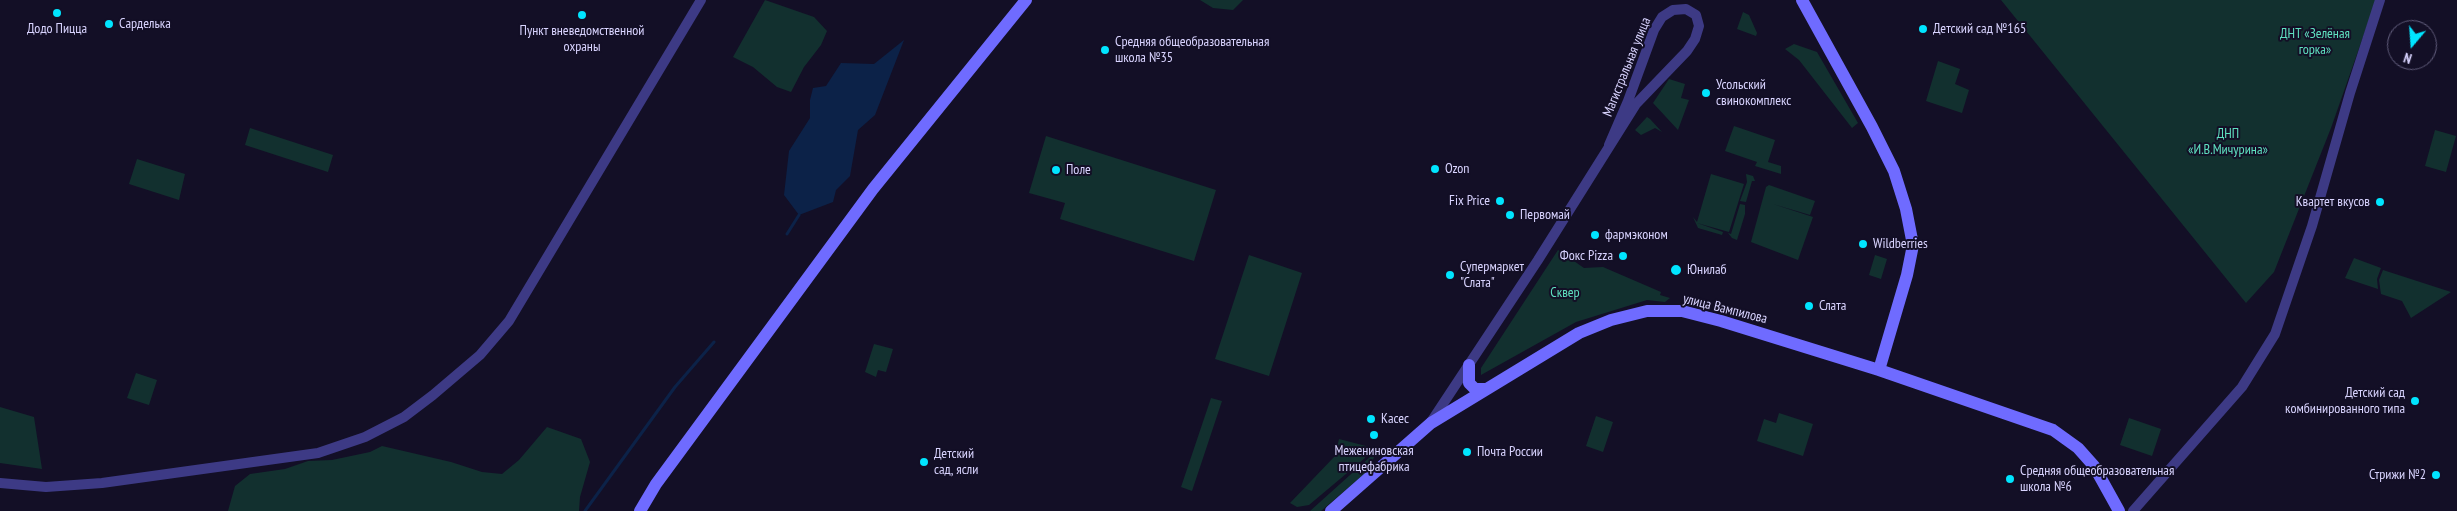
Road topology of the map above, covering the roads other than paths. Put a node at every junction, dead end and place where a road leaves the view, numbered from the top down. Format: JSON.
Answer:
{"nodes":[{"id":1,"x":701,"y":0,"type":"edge"},
{"id":2,"x":1026,"y":0,"type":"edge"},
{"id":3,"x":1802,"y":0,"type":"edge"},
{"id":4,"x":2380,"y":0,"type":"edge"},
{"id":5,"x":1609,"y":145,"type":"junction"},
{"id":6,"x":1469,"y":364,"type":"junction"},
{"id":7,"x":1879,"y":370,"type":"junction"},
{"id":8,"x":1486,"y":389,"type":"junction"},
{"id":9,"x":1431,"y":423,"type":"junction"},
{"id":10,"x":0,"y":483,"type":"edge"},
{"id":11,"x":640,"y":511,"type":"edge"},
{"id":12,"x":1331,"y":511,"type":"edge"},
{"id":13,"x":2119,"y":511,"type":"edge"},
{"id":14,"x":2133,"y":511,"type":"edge"}],
"edges":[{"from":1,"to":10,"type":"street"},
{"from":2,"to":11,"type":"street"},
{"from":3,"to":7,"type":"street"},
{"from":4,"to":14,"type":"street"},
{"from":5,"to":5,"type":"street","name":"Магистральная улица"},
{"from":5,"to":6,"type":"street","name":"Магистральная улица"},
{"from":6,"to":8,"type":"street"},
{"from":6,"to":9,"type":"street","name":"Магистральная улица"},
{"from":7,"to":8,"type":"street","name":"улица Вампилова"},
{"from":7,"to":13,"type":"street","name":"улица Вампилова"},
{"from":8,"to":9,"type":"street","name":"улица Вампилова"},
{"from":9,"to":12,"type":"street","name":"улица Вампилова"}]}
